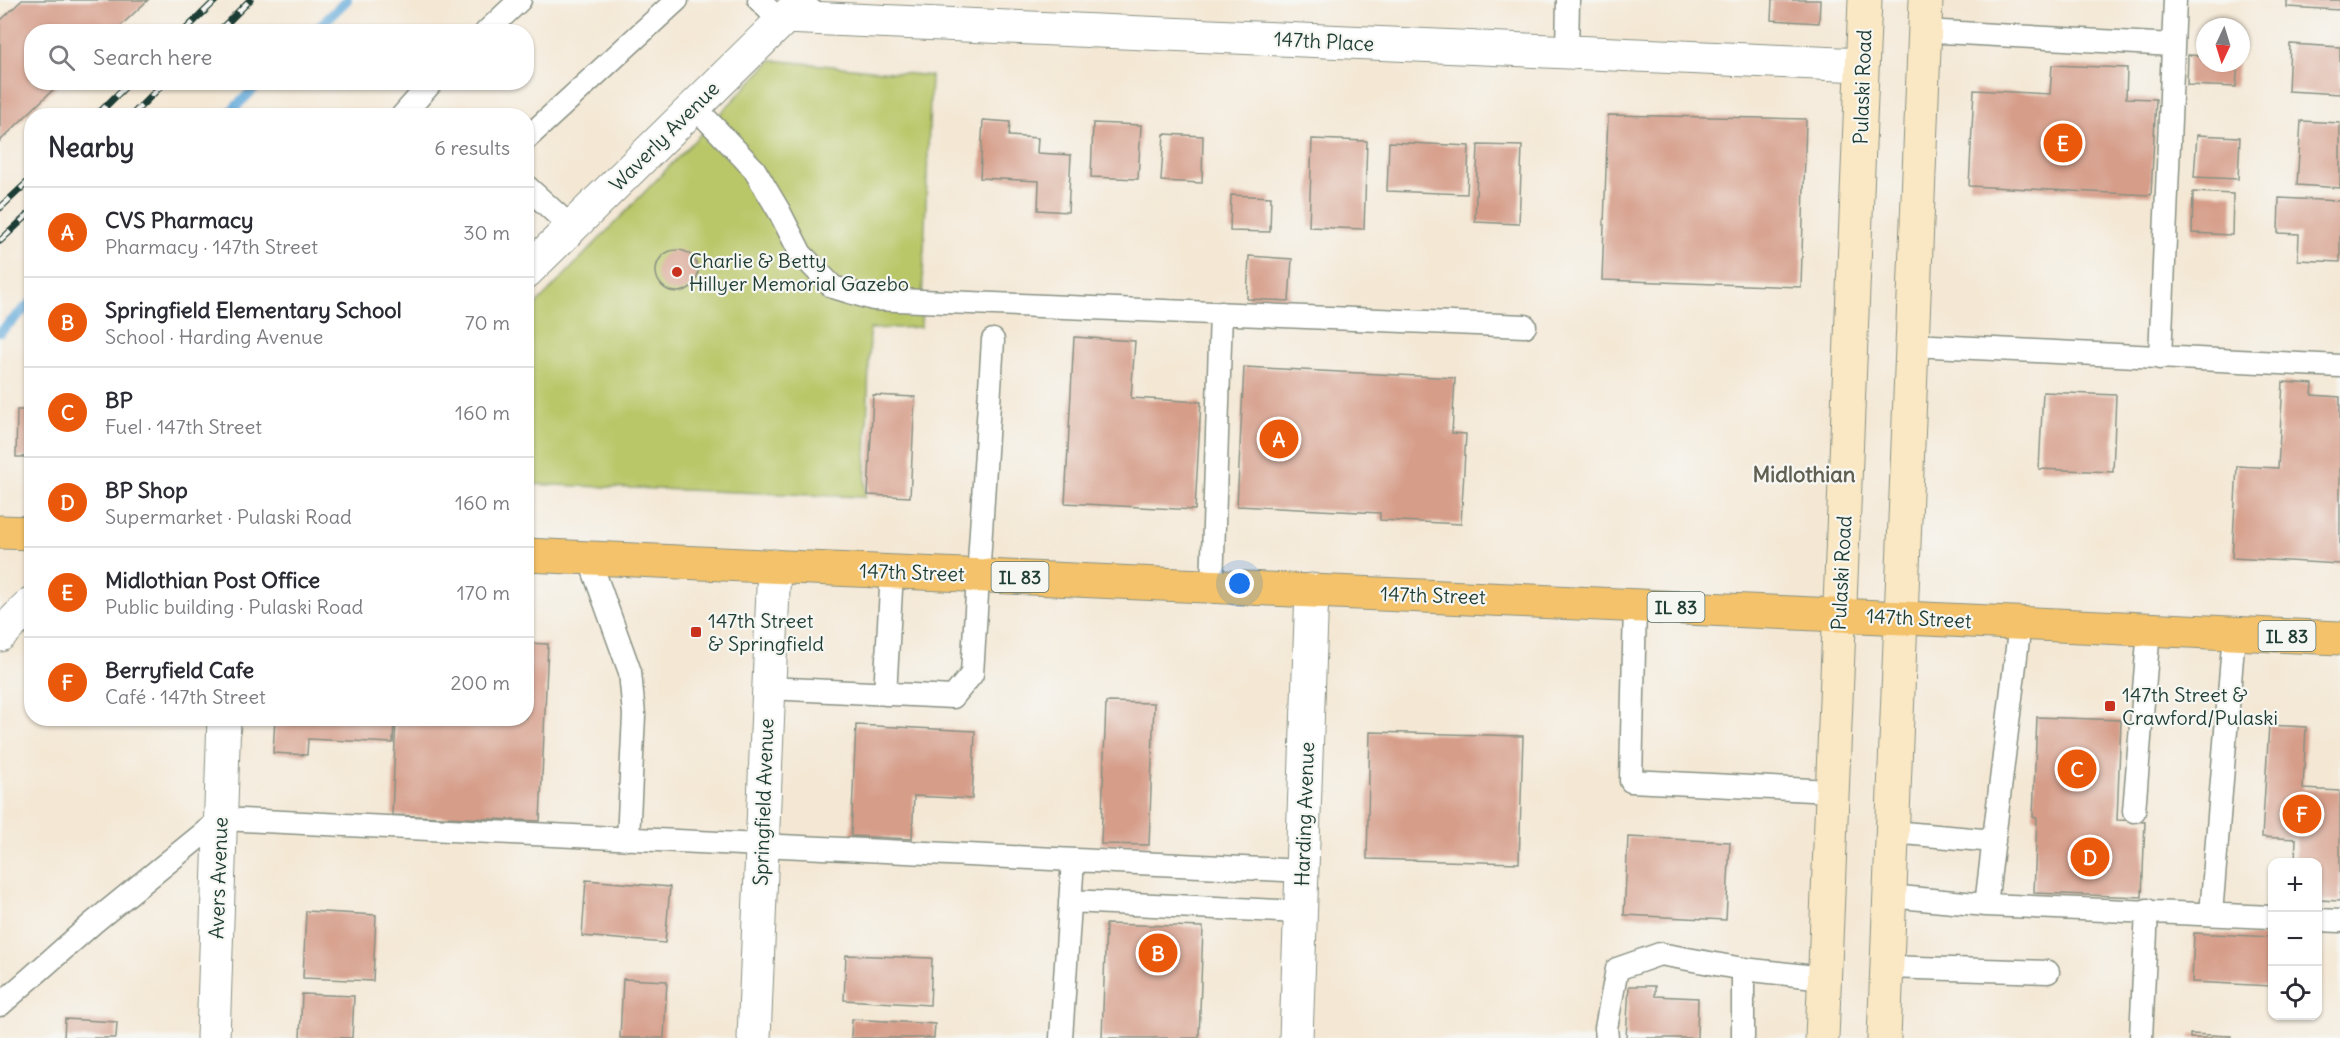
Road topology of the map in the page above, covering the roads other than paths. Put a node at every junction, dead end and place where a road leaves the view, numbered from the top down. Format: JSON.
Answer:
{"nodes":[{"id":1,"x":520,"y":0,"type":"edge"},
{"id":2,"x":677,"y":0,"type":"edge"},
{"id":3,"x":1569,"y":0,"type":"edge"},
{"id":4,"x":1865,"y":0,"type":"edge"},
{"id":5,"x":2175,"y":0,"type":"edge"},
{"id":6,"x":782,"y":9,"type":"edge"},
{"id":7,"x":1925,"y":16,"type":"edge"},
{"id":8,"x":494,"y":24,"type":"edge"},
{"id":9,"x":2173,"y":45,"type":"junction"},
{"id":10,"x":1567,"y":51,"type":"junction"},
{"id":11,"x":1862,"y":65,"type":"junction"},
{"id":12,"x":425,"y":90,"type":"edge"},
{"id":13,"x":694,"y":106,"type":"junction"},
{"id":14,"x":409,"y":108,"type":"edge"},
{"id":15,"x":534,"y":132,"type":"edge"},
{"id":16,"x":534,"y":193,"type":"edge"},
{"id":17,"x":571,"y":228,"type":"junction"},
{"id":18,"x":534,"y":264,"type":"edge"},
{"id":19,"x":1221,"y":313,"type":"junction"},
{"id":20,"x":1525,"y":326,"type":"dead end"},
{"id":21,"x":993,"y":340,"type":"dead end"},
{"id":22,"x":1912,"y":345,"type":"junction"},
{"id":23,"x":2160,"y":358,"type":"junction"},
{"id":24,"x":2340,"y":366,"type":"edge"},
{"id":25,"x":0,"y":532,"type":"edge"},
{"id":26,"x":24,"y":533,"type":"edge"},
{"id":27,"x":534,"y":555,"type":"edge"},
{"id":28,"x":589,"y":558,"type":"junction"},
{"id":29,"x":774,"y":566,"type":"junction"},
{"id":30,"x":892,"y":572,"type":"junction"},
{"id":31,"x":978,"y":575,"type":"junction"},
{"id":32,"x":1212,"y":586,"type":"junction"},
{"id":33,"x":1312,"y":590,"type":"junction"},
{"id":34,"x":1635,"y":605,"type":"junction"},
{"id":35,"x":24,"y":611,"type":"edge"},
{"id":36,"x":1838,"y":614,"type":"junction"},
{"id":37,"x":1899,"y":617,"type":"junction"},
{"id":38,"x":2020,"y":623,"type":"junction"},
{"id":39,"x":2149,"y":629,"type":"junction"},
{"id":40,"x":2234,"y":633,"type":"junction"},
{"id":41,"x":0,"y":635,"type":"edge"},
{"id":42,"x":2340,"y":638,"type":"edge"},
{"id":43,"x":768,"y":688,"type":"junction"},
{"id":44,"x":885,"y":694,"type":"junction"},
{"id":45,"x":224,"y":726,"type":"edge"},
{"id":46,"x":1832,"y":791,"type":"junction"},
{"id":47,"x":2134,"y":811,"type":"dead end"},
{"id":48,"x":221,"y":819,"type":"junction"},
{"id":49,"x":1892,"y":832,"type":"junction"},
{"id":50,"x":628,"y":839,"type":"junction"},
{"id":51,"x":1994,"y":841,"type":"junction"},
{"id":52,"x":762,"y":845,"type":"junction"},
{"id":53,"x":1073,"y":860,"type":"junction"},
{"id":54,"x":1303,"y":871,"type":"junction"},
{"id":55,"x":1889,"y":896,"type":"junction"},
{"id":56,"x":1070,"y":901,"type":"junction"},
{"id":57,"x":1986,"y":905,"type":"junction"},
{"id":58,"x":2146,"y":910,"type":"junction"},
{"id":59,"x":1301,"y":912,"type":"junction"},
{"id":60,"x":2211,"y":914,"type":"junction"},
{"id":61,"x":2268,"y":917,"type":"edge"},
{"id":62,"x":2322,"y":920,"type":"edge"},
{"id":63,"x":2340,"y":921,"type":"edge"},
{"id":64,"x":1886,"y":967,"type":"junction"},
{"id":65,"x":1743,"y":969,"type":"junction"},
{"id":66,"x":2048,"y":972,"type":"dead end"},
{"id":67,"x":1824,"y":978,"type":"junction"},
{"id":68,"x":0,"y":1005,"type":"edge"},
{"id":69,"x":213,"y":1038,"type":"edge"},
{"id":70,"x":754,"y":1038,"type":"edge"},
{"id":71,"x":1061,"y":1038,"type":"edge"},
{"id":72,"x":1296,"y":1038,"type":"edge"},
{"id":73,"x":1607,"y":1038,"type":"edge"},
{"id":74,"x":1743,"y":1038,"type":"edge"},
{"id":75,"x":1822,"y":1038,"type":"edge"},
{"id":76,"x":1884,"y":1038,"type":"edge"},
{"id":77,"x":2141,"y":1038,"type":"edge"}],
"edges":[{"from":1,"to":8,"type":"lane"},
{"from":2,"to":15,"type":"lane"},
{"from":3,"to":10,"type":"lane"},
{"from":4,"to":11,"type":"main road","name":"Pulaski Road"},
{"from":5,"to":9,"type":"lane"},
{"from":6,"to":10,"type":"street","name":"147th Place"},
{"from":6,"to":13,"type":"street","name":"Waverly Avenue"},
{"from":7,"to":9,"type":"lane"},
{"from":7,"to":22,"type":"main road"},
{"from":9,"to":23,"type":"lane"},
{"from":10,"to":11,"type":"street","name":"147th Place"},
{"from":11,"to":36,"type":"main road","name":"Pulaski Road"},
{"from":12,"to":14,"type":"lane"},
{"from":13,"to":17,"type":"street","name":"Waverly Avenue"},
{"from":13,"to":19,"type":"lane"},
{"from":16,"to":17,"type":"lane"},
{"from":17,"to":18,"type":"street","name":"Waverly Avenue"},
{"from":19,"to":20,"type":"lane"},
{"from":19,"to":32,"type":"lane"},
{"from":21,"to":31,"type":"lane"},
{"from":22,"to":23,"type":"lane"},
{"from":22,"to":37,"type":"main road"},
{"from":23,"to":24,"type":"lane"},
{"from":25,"to":26,"type":"main road"},
{"from":27,"to":28,"type":"main road","name":"147th Street","number":"IL 83"},
{"from":28,"to":29,"type":"main road","name":"147th Street","number":"IL 83"},
{"from":28,"to":50,"type":"lane"},
{"from":29,"to":30,"type":"main road","name":"147th Street","number":"IL 83"},
{"from":29,"to":43,"type":"street","name":"Springfield Avenue"},
{"from":30,"to":31,"type":"main road","name":"147th Street","number":"IL 83"},
{"from":30,"to":44,"type":"lane"},
{"from":31,"to":32,"type":"main road","name":"147th Street","number":"IL 83"},
{"from":31,"to":44,"type":"lane"},
{"from":32,"to":33,"type":"main road","name":"147th Street","number":"IL 83"},
{"from":33,"to":34,"type":"main road","name":"147th Street","number":"IL 83"},
{"from":33,"to":54,"type":"street","name":"Harding Avenue"},
{"from":34,"to":36,"type":"main road","name":"147th Street","number":"IL 83"},
{"from":34,"to":46,"type":"lane"},
{"from":35,"to":41,"type":"street"},
{"from":36,"to":37,"type":"main road","name":"147th Street","number":"IL 83"},
{"from":36,"to":46,"type":"main road","name":"Pulaski Road"},
{"from":37,"to":38,"type":"main road","name":"147th Street","number":"IL 83"},
{"from":37,"to":49,"type":"main road"},
{"from":38,"to":39,"type":"main road","name":"147th Street","number":"IL 83"},
{"from":38,"to":51,"type":"lane"},
{"from":39,"to":40,"type":"main road","name":"147th Street","number":"IL 83"},
{"from":39,"to":47,"type":"lane"},
{"from":40,"to":42,"type":"main road","name":"147th Street","number":"IL 83"},
{"from":40,"to":60,"type":"lane"},
{"from":43,"to":44,"type":"lane"},
{"from":43,"to":52,"type":"street","name":"Springfield Avenue"},
{"from":45,"to":48,"type":"street","name":"Avers Avenue"},
{"from":46,"to":67,"type":"main road","name":"Pulaski Road"},
{"from":48,"to":50,"type":"lane"},
{"from":48,"to":68,"type":"lane"},
{"from":48,"to":69,"type":"street","name":"Avers Avenue"},
{"from":49,"to":51,"type":"lane"},
{"from":49,"to":55,"type":"main road"},
{"from":50,"to":52,"type":"lane"},
{"from":51,"to":57,"type":"lane"},
{"from":52,"to":53,"type":"lane"},
{"from":52,"to":70,"type":"street","name":"Springfield Avenue"},
{"from":53,"to":54,"type":"lane"},
{"from":53,"to":56,"type":"lane"},
{"from":54,"to":59,"type":"street","name":"Harding Avenue"},
{"from":55,"to":57,"type":"lane"},
{"from":55,"to":64,"type":"main road"},
{"from":56,"to":59,"type":"lane"},
{"from":56,"to":71,"type":"lane"},
{"from":57,"to":58,"type":"lane"},
{"from":58,"to":60,"type":"lane"},
{"from":58,"to":77,"type":"lane"},
{"from":59,"to":72,"type":"street","name":"Harding Avenue"},
{"from":60,"to":61,"type":"lane"},
{"from":62,"to":63,"type":"lane"},
{"from":64,"to":66,"type":"lane"},
{"from":64,"to":76,"type":"main road"},
{"from":65,"to":67,"type":"lane"},
{"from":65,"to":73,"type":"lane"},
{"from":65,"to":74,"type":"lane"},
{"from":67,"to":75,"type":"main road","name":"Pulaski Road"}]}
